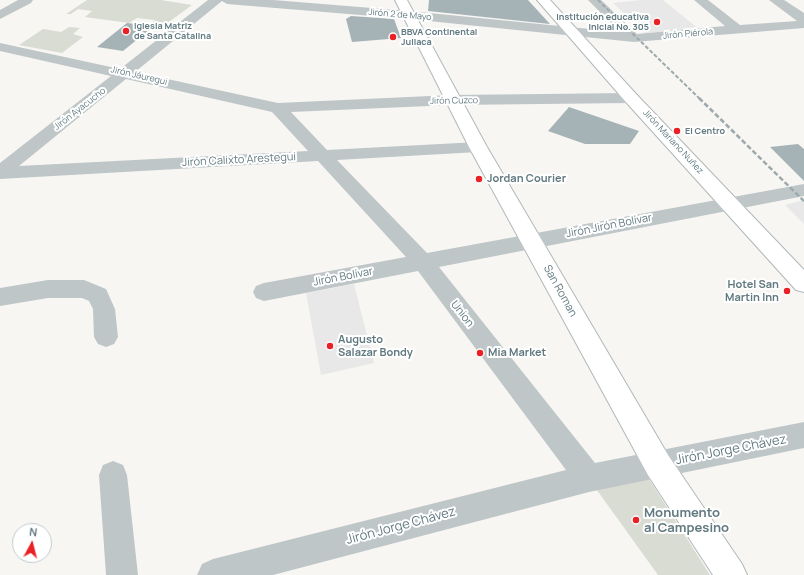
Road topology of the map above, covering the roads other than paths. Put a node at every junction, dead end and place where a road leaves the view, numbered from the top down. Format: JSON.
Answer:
{"nodes":[{"id":1,"x":27,"y":0,"type":"edge"},
{"id":2,"x":216,"y":0,"type":"edge"},
{"id":3,"x":226,"y":0,"type":"edge"},
{"id":4,"x":543,"y":0,"type":"edge"},
{"id":5,"x":594,"y":0,"type":"edge"},
{"id":6,"x":700,"y":0,"type":"edge"},
{"id":7,"x":775,"y":0,"type":"edge"},
{"id":8,"x":405,"y":8,"type":"edge"},
{"id":9,"x":0,"y":15,"type":"edge"},
{"id":10,"x":804,"y":19,"type":"edge"},
{"id":11,"x":804,"y":24,"type":"edge"},
{"id":12,"x":738,"y":30,"type":"junction"},
{"id":13,"x":572,"y":32,"type":"junction"},
{"id":14,"x":634,"y":38,"type":"junction"},
{"id":15,"x":0,"y":47,"type":"edge"},
{"id":16,"x":125,"y":73,"type":"junction"},
{"id":17,"x":631,"y":98,"type":"junction"},
{"id":18,"x":452,"y":100,"type":"junction"},
{"id":19,"x":278,"y":108,"type":"junction"},
{"id":20,"x":478,"y":147,"type":"junction"},
{"id":21,"x":321,"y":155,"type":"junction"},
{"id":22,"x":0,"y":172,"type":"edge"},
{"id":23,"x":799,"y":191,"type":"edge"},
{"id":24,"x":731,"y":203,"type":"junction"},
{"id":25,"x":532,"y":240,"type":"junction"},
{"id":26,"x":423,"y":262,"type":"junction"},
{"id":27,"x":804,"y":284,"type":"edge"},
{"id":28,"x":264,"y":292,"type":"dead end"},
{"id":29,"x":0,"y":297,"type":"edge"},
{"id":30,"x":106,"y":337,"type":"dead end"},
{"id":31,"x":804,"y":435,"type":"edge"},
{"id":32,"x":658,"y":465,"type":"junction"},
{"id":33,"x":113,"y":475,"type":"dead end"},
{"id":34,"x":589,"y":478,"type":"junction"},
{"id":35,"x":122,"y":575,"type":"edge"},
{"id":36,"x":213,"y":575,"type":"edge"},
{"id":37,"x":731,"y":575,"type":"edge"}],
"edges":[{"from":1,"to":9,"type":"street"},
{"from":2,"to":16,"type":"street","name":"Jirón Ayacucho"},
{"from":3,"to":8,"type":"street","name":"Jirón 2 de Mayo"},
{"from":4,"to":13,"type":"main road","name":"Jirón Mariano Nuñez"},
{"from":5,"to":14,"type":"street"},
{"from":6,"to":12,"type":"street"},
{"from":7,"to":10,"type":"street"},
{"from":8,"to":13,"type":"street","name":"Jirón 2 de Mayo"},
{"from":8,"to":18,"type":"main road","name":"San Roman"},
{"from":11,"to":12,"type":"street","name":"Jirón Piérola"},
{"from":12,"to":14,"type":"street","name":"Jirón Piérola"},
{"from":13,"to":14,"type":"street","name":"Jirón Piérola"},
{"from":13,"to":17,"type":"main road","name":"Jirón Mariano Nuñez"},
{"from":15,"to":16,"type":"street","name":"Jirón Jáuregui"},
{"from":16,"to":19,"type":"street","name":"Jirón Jáuregui"},
{"from":16,"to":22,"type":"street","name":"Jirón Ayacucho"},
{"from":17,"to":18,"type":"street","name":"Jirón Cuzco"},
{"from":17,"to":24,"type":"main road","name":"Jirón Mariano Nuñez"},
{"from":18,"to":19,"type":"street","name":"Jirón Cuzco"},
{"from":18,"to":20,"type":"main road","name":"San Roman"},
{"from":19,"to":21,"type":"street","name":"Union"},
{"from":20,"to":21,"type":"street","name":"Jirón Calixto Arestegui"},
{"from":20,"to":25,"type":"main road","name":"San Roman"},
{"from":21,"to":22,"type":"street","name":"Jirón Calixto Arestegui"},
{"from":21,"to":26,"type":"street","name":"Union"},
{"from":23,"to":24,"type":"street","name":"Jirón Jirón Bolívar"},
{"from":24,"to":25,"type":"street","name":"Jirón Jirón Bolívar"},
{"from":24,"to":27,"type":"main road","name":"Jirón Mariano Nuñez"},
{"from":25,"to":26,"type":"street","name":"Jirón Jirón Bolívar"},
{"from":25,"to":32,"type":"main road","name":"San Roman"},
{"from":26,"to":28,"type":"street","name":"Jirón Bolívar"},
{"from":26,"to":34,"type":"street","name":"Union"},
{"from":29,"to":30,"type":"street"},
{"from":31,"to":32,"type":"street","name":"Jirón Jorge Chávez"},
{"from":32,"to":34,"type":"street"},
{"from":32,"to":37,"type":"main road","name":"San Roman"},
{"from":33,"to":35,"type":"street"},
{"from":34,"to":36,"type":"street","name":"Jirón Jorge Chávez"}]}
